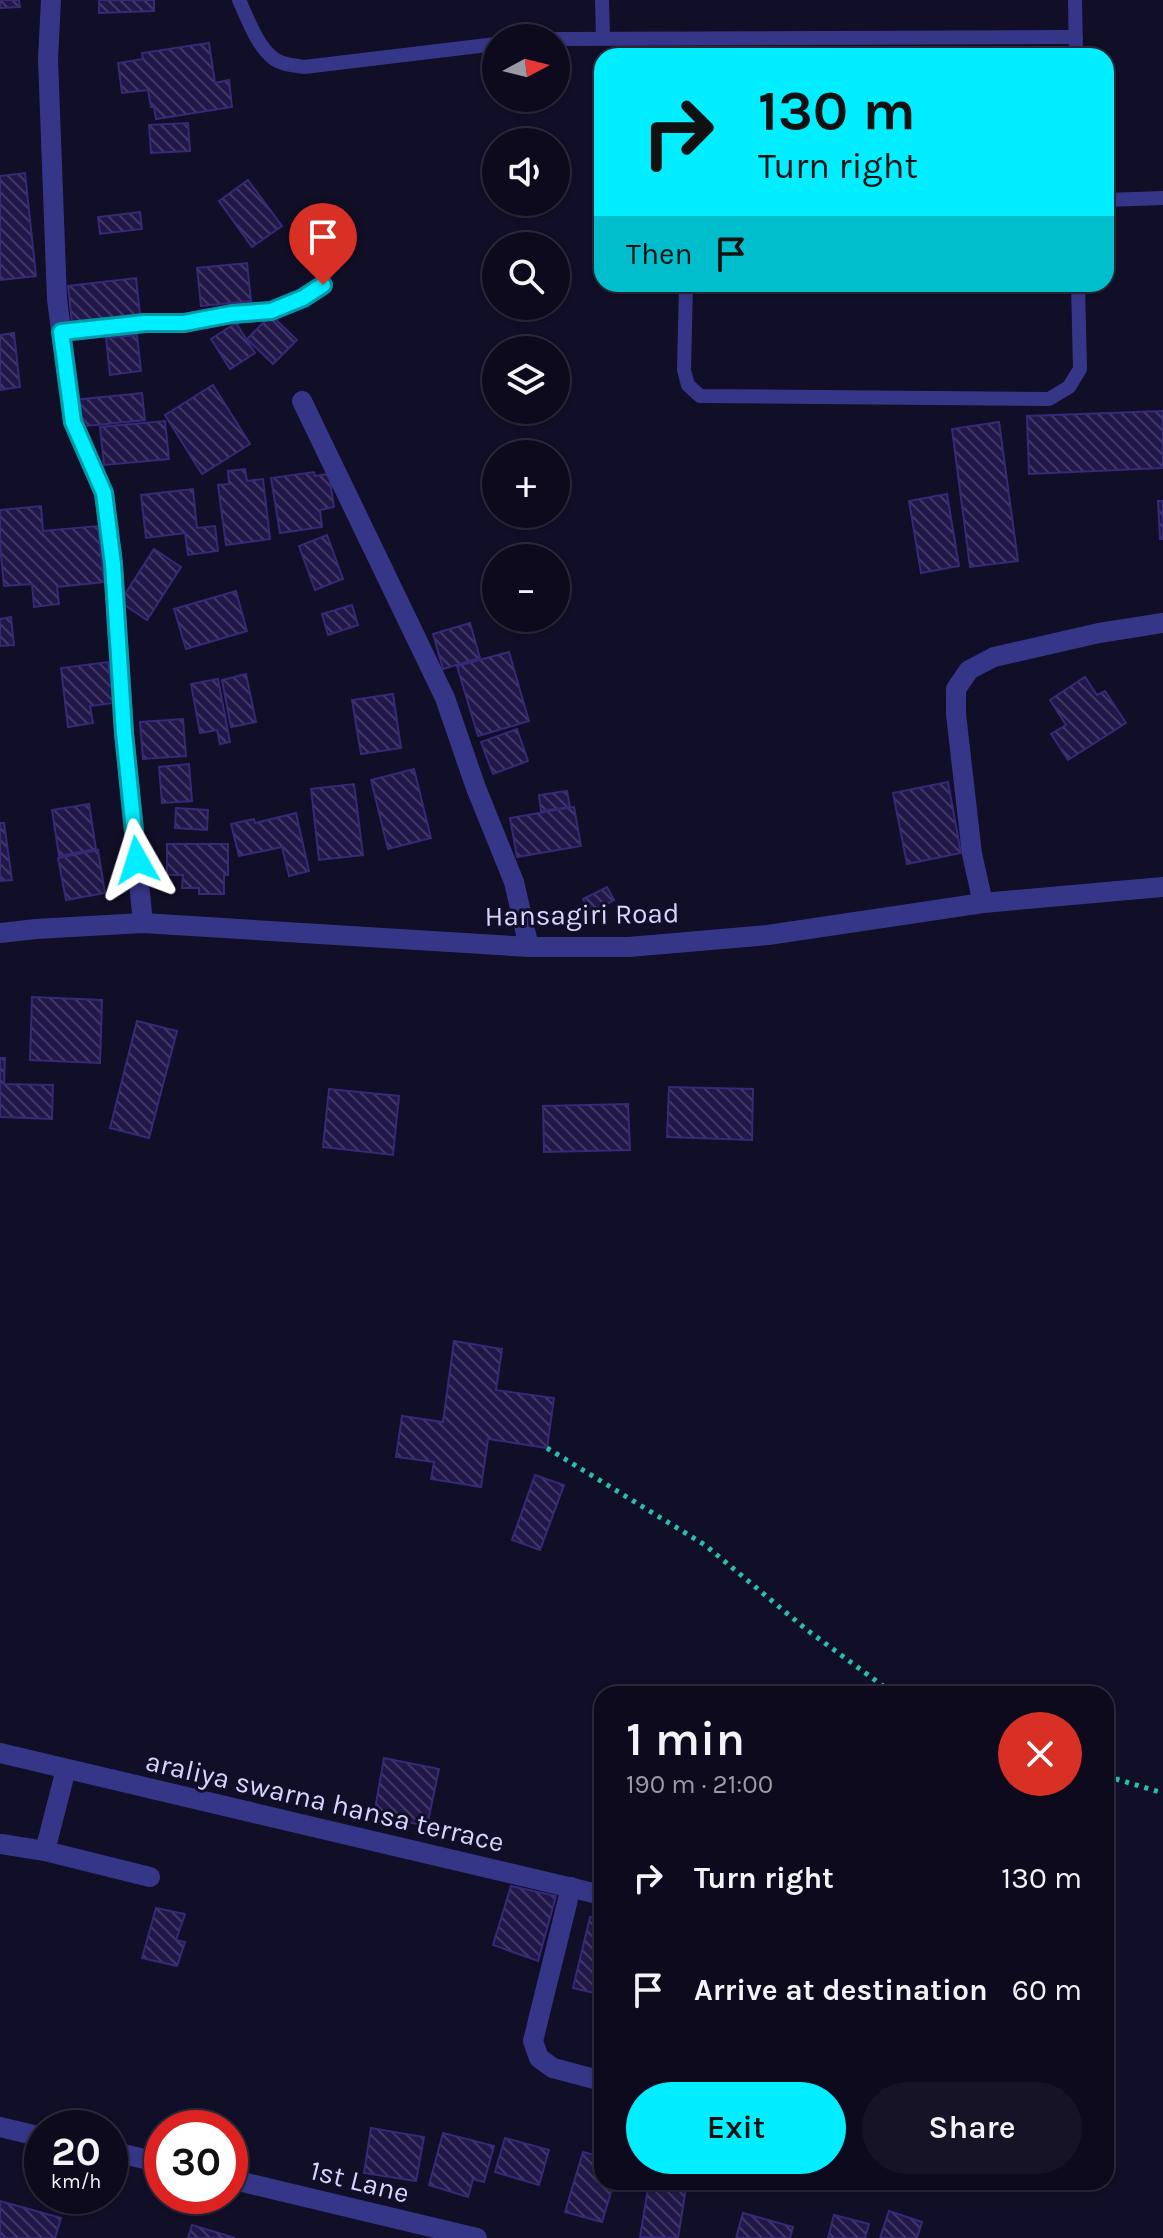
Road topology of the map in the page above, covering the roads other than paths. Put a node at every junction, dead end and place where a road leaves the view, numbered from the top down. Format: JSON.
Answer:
{"nodes":[{"id":1,"x":51,"y":0,"type":"edge"},
{"id":2,"x":239,"y":0,"type":"edge"},
{"id":3,"x":602,"y":0,"type":"edge"},
{"id":4,"x":1075,"y":0,"type":"edge"},
{"id":5,"x":603,"y":37,"type":"junction"},
{"id":6,"x":1076,"y":37,"type":"junction"},
{"id":7,"x":570,"y":38,"type":"edge"},
{"id":8,"x":482,"y":46,"type":"edge"},
{"id":9,"x":1076,"y":48,"type":"edge"},
{"id":10,"x":1163,"y":198,"type":"edge"},
{"id":11,"x":1114,"y":200,"type":"edge"},
{"id":12,"x":323,"y":285,"type":"dead end"},
{"id":13,"x":686,"y":292,"type":"edge"},
{"id":14,"x":1078,"y":292,"type":"edge"},
{"id":15,"x":61,"y":332,"type":"junction"},
{"id":16,"x":302,"y":401,"type":"dead end"},
{"id":17,"x":1163,"y":623,"type":"edge"},
{"id":18,"x":1163,"y":887,"type":"edge"},
{"id":19,"x":983,"y":903,"type":"junction"},
{"id":20,"x":143,"y":923,"type":"junction"},
{"id":21,"x":0,"y":933,"type":"edge"},
{"id":22,"x":529,"y":947,"type":"junction"},
{"id":23,"x":0,"y":1753,"type":"edge"},
{"id":24,"x":66,"y":1769,"type":"junction"},
{"id":25,"x":1,"y":1844,"type":"edge"},
{"id":26,"x":45,"y":1851,"type":"junction"},
{"id":27,"x":150,"y":1877,"type":"dead end"},
{"id":28,"x":571,"y":1887,"type":"junction"},
{"id":29,"x":594,"y":1893,"type":"edge"},
{"id":30,"x":594,"y":2079,"type":"edge"},
{"id":31,"x":0,"y":2127,"type":"edge"},
{"id":32,"x":24,"y":2133,"type":"edge"},
{"id":33,"x":248,"y":2183,"type":"edge"},
{"id":34,"x":477,"y":2238,"type":"edge"}],
"edges":[{"from":1,"to":15,"type":"street"},
{"from":2,"to":8,"type":"lane"},
{"from":3,"to":5,"type":"lane"},
{"from":4,"to":6,"type":"lane"},
{"from":5,"to":6,"type":"lane"},
{"from":5,"to":7,"type":"lane"},
{"from":6,"to":9,"type":"lane"},
{"from":10,"to":11,"type":"lane"},
{"from":12,"to":15,"type":"street"},
{"from":13,"to":14,"type":"lane"},
{"from":15,"to":20,"type":"street"},
{"from":16,"to":22,"type":"street"},
{"from":17,"to":19,"type":"street"},
{"from":18,"to":19,"type":"street","name":"Hansagiri Road"},
{"from":19,"to":22,"type":"street","name":"Hansagiri Road"},
{"from":20,"to":21,"type":"street","name":"Hansagiri Road"},
{"from":20,"to":22,"type":"street","name":"Hansagiri Road"},
{"from":23,"to":24,"type":"street","name":"araliya swarna hansa terrace"},
{"from":24,"to":26,"type":"street"},
{"from":24,"to":28,"type":"street","name":"araliya swarna hansa terrace"},
{"from":25,"to":26,"type":"street"},
{"from":26,"to":27,"type":"street"},
{"from":28,"to":29,"type":"street","name":"araliya swarna hansa terrace"},
{"from":28,"to":30,"type":"street"},
{"from":31,"to":32,"type":"street"},
{"from":33,"to":34,"type":"street","name":"1st Lane"}]}
